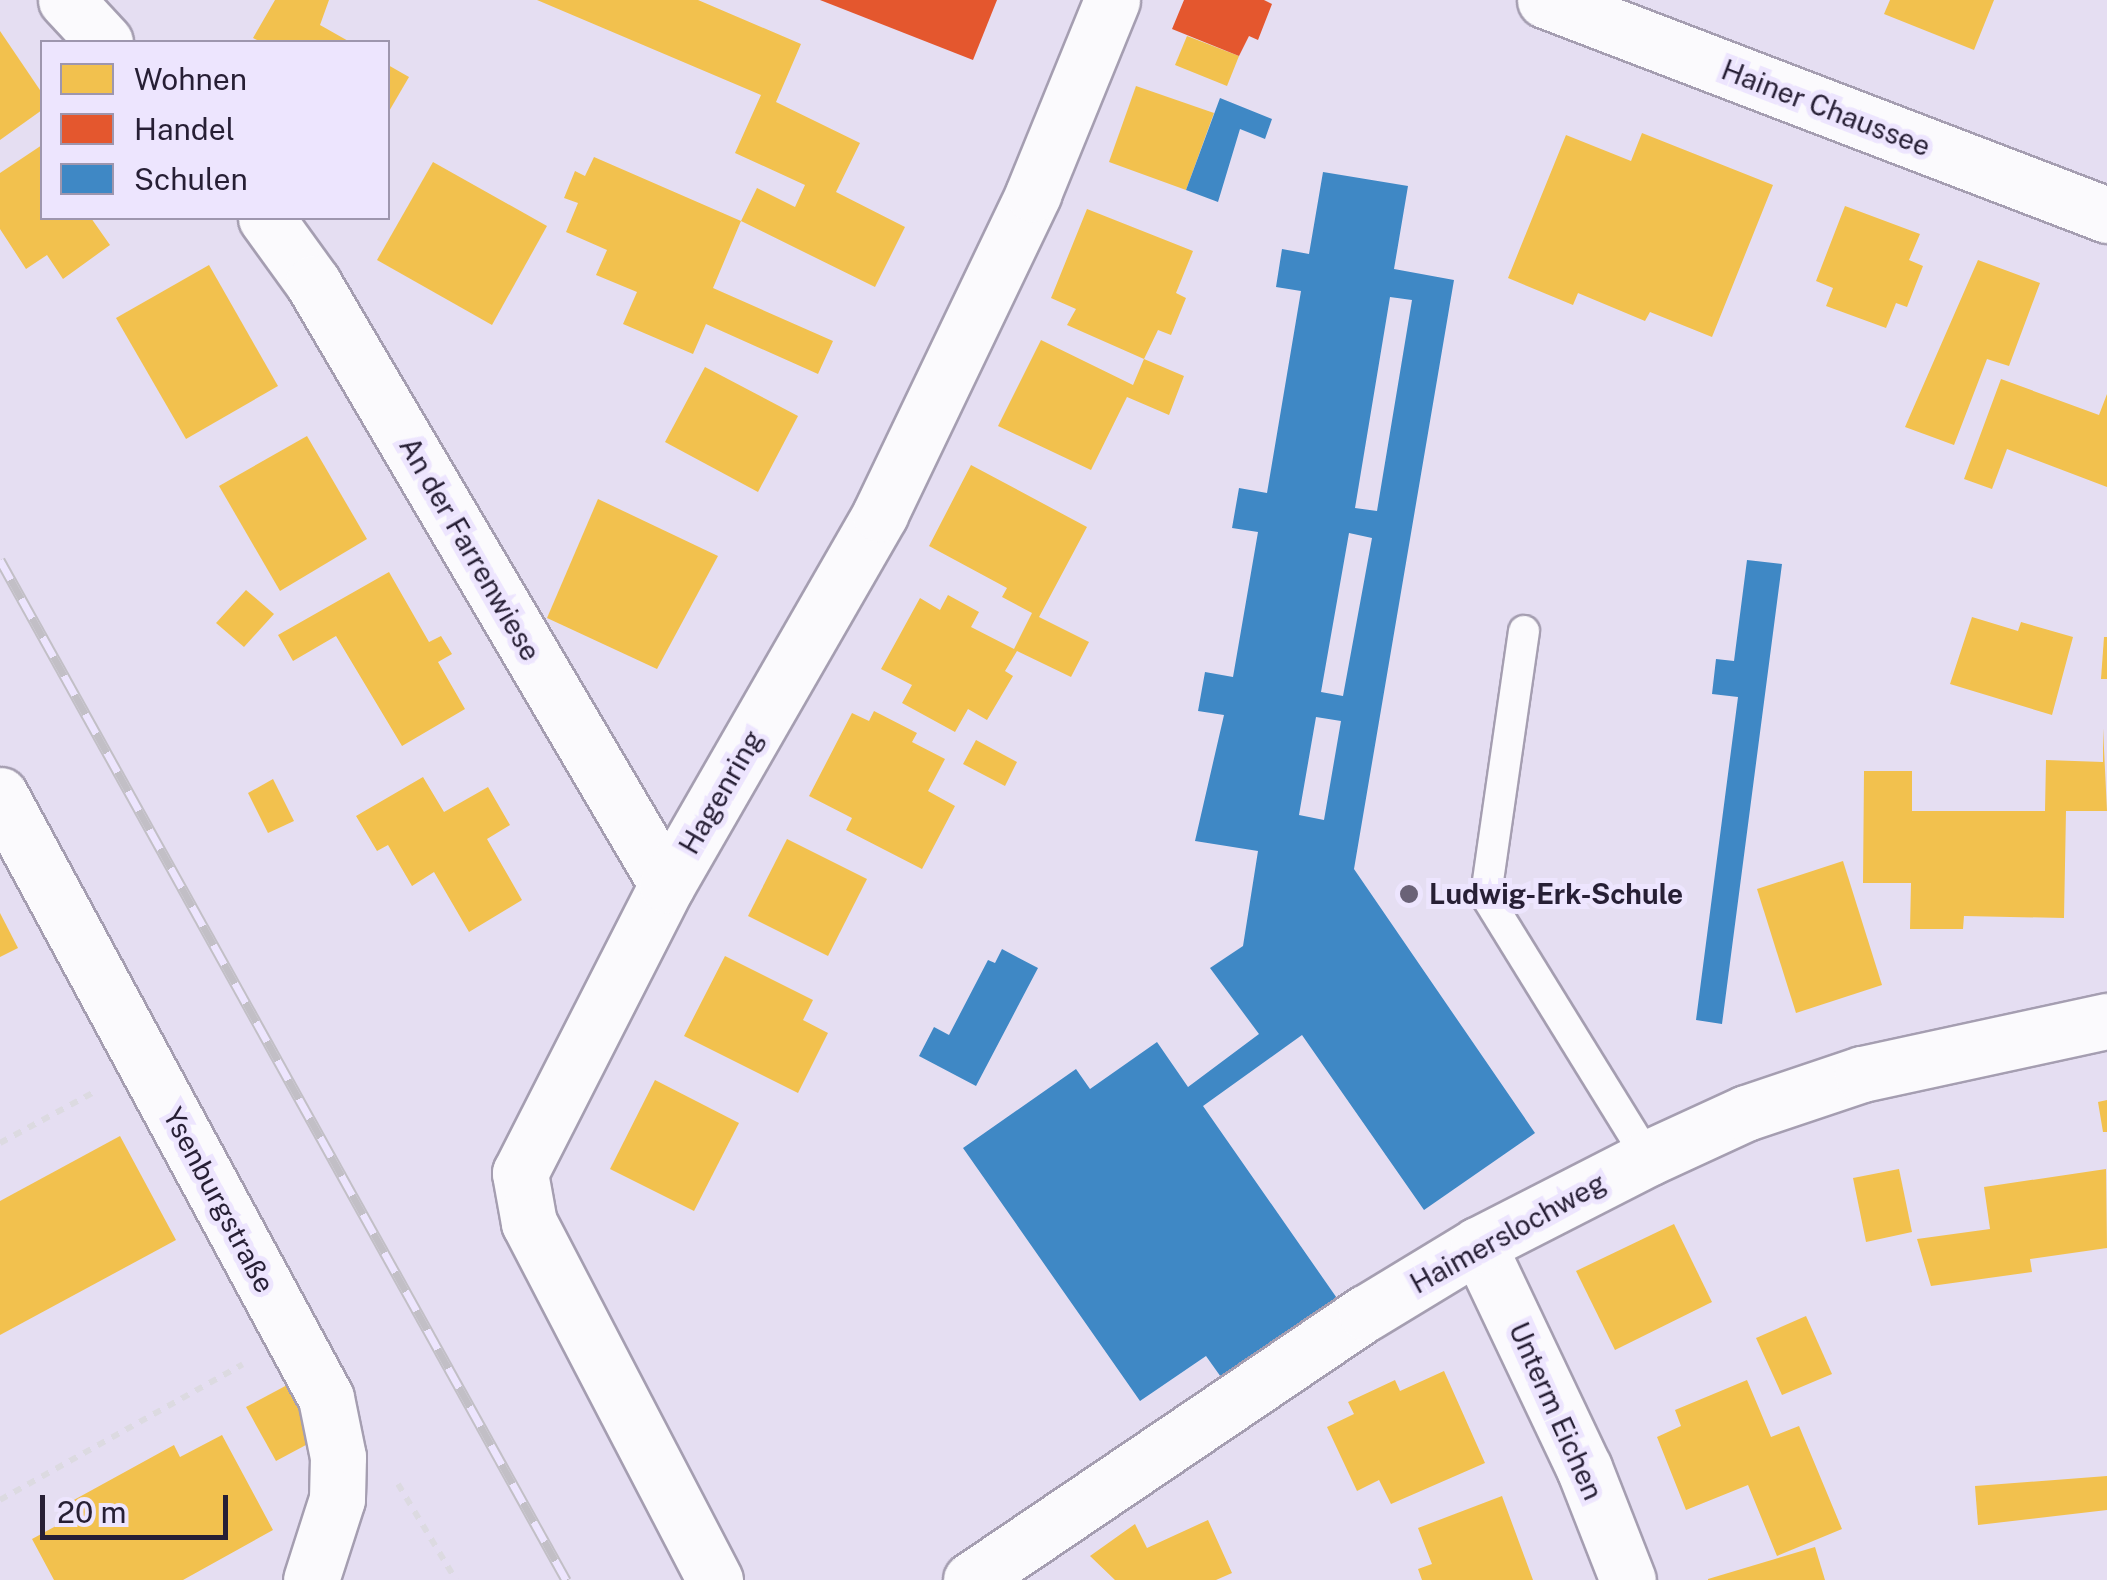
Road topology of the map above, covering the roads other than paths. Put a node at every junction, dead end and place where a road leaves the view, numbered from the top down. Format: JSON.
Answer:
{"nodes":[{"id":1,"x":66,"y":0,"type":"edge"},
{"id":2,"x":1112,"y":0,"type":"edge"},
{"id":3,"x":1545,"y":0,"type":"edge"},
{"id":4,"x":103,"y":40,"type":"edge"},
{"id":5,"x":2107,"y":215,"type":"edge"},
{"id":6,"x":267,"y":220,"type":"edge"},
{"id":7,"x":1524,"y":631,"type":"dead end"},
{"id":8,"x":0,"y":795,"type":"edge"},
{"id":9,"x":668,"y":886,"type":"junction"},
{"id":10,"x":2107,"y":1021,"type":"edge"},
{"id":11,"x":1648,"y":1158,"type":"junction"},
{"id":12,"x":1478,"y":1244,"type":"junction"},
{"id":13,"x":311,"y":1580,"type":"edge"},
{"id":14,"x":715,"y":1580,"type":"edge"},
{"id":15,"x":971,"y":1580,"type":"edge"},
{"id":16,"x":1628,"y":1580,"type":"edge"}],
"edges":[{"from":1,"to":4,"type":"street"},
{"from":2,"to":9,"type":"street","name":"Hagenring"},
{"from":3,"to":5,"type":"street","name":"Hainer Chaussee"},
{"from":6,"to":9,"type":"street","name":"An der Farrenwiese"},
{"from":7,"to":11,"type":"lane"},
{"from":8,"to":13,"type":"street","name":"Ysenburgstraße"},
{"from":9,"to":14,"type":"street","name":"Hagenring"},
{"from":10,"to":11,"type":"street","name":"Haimerslochweg"},
{"from":11,"to":12,"type":"street","name":"Haimerslochweg"},
{"from":12,"to":15,"type":"street","name":"Haimerslochweg"},
{"from":12,"to":16,"type":"street","name":"Unterm Eichen"}]}
